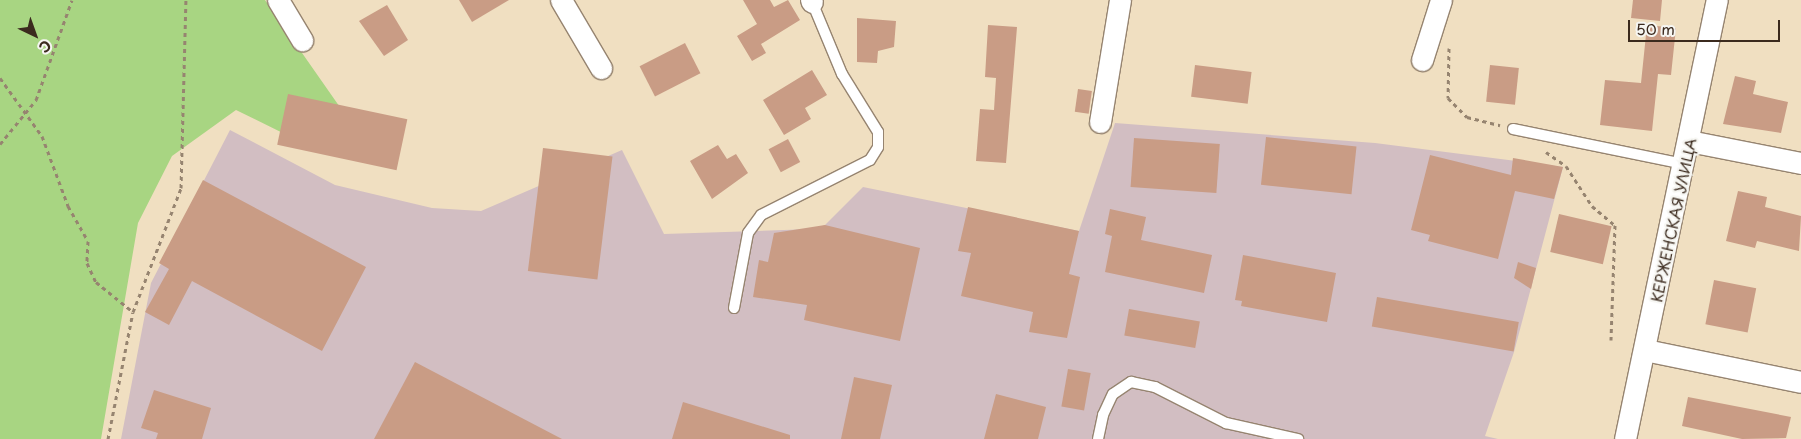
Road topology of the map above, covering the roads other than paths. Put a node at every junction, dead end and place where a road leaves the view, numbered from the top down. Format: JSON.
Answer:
{"nodes":[{"id":1,"x":278,"y":0,"type":"edge"},
{"id":2,"x":561,"y":0,"type":"edge"},
{"id":3,"x":1120,"y":0,"type":"edge"},
{"id":4,"x":1441,"y":0,"type":"edge"},
{"id":5,"x":1717,"y":0,"type":"edge"},
{"id":6,"x":812,"y":1,"type":"edge"},
{"id":7,"x":302,"y":40,"type":"dead end"},
{"id":8,"x":1422,"y":60,"type":"dead end"},
{"id":9,"x":602,"y":68,"type":"dead end"},
{"id":10,"x":1100,"y":122,"type":"dead end"},
{"id":11,"x":1513,"y":129,"type":"road end"},
{"id":12,"x":1690,"y":141,"type":"junction"},
{"id":13,"x":1801,"y":163,"type":"edge"},
{"id":14,"x":1685,"y":164,"type":"junction"},
{"id":15,"x":734,"y":308,"type":"dead end"},
{"id":16,"x":1646,"y":350,"type":"junction"},
{"id":17,"x":1801,"y":382,"type":"edge"},
{"id":18,"x":1098,"y":439,"type":"edge"},
{"id":19,"x":1298,"y":439,"type":"edge"},
{"id":20,"x":1626,"y":439,"type":"edge"}],
"edges":[{"from":1,"to":7,"type":"street"},
{"from":2,"to":9,"type":"street"},
{"from":3,"to":10,"type":"street"},
{"from":4,"to":8,"type":"street"},
{"from":5,"to":12,"type":"street","name":"КЕРЖЕНСКАЯ УЛИЦА"},
{"from":6,"to":15,"type":"lane"},
{"from":11,"to":14,"type":"lane"},
{"from":12,"to":13,"type":"street"},
{"from":12,"to":14,"type":"street","name":"КЕРЖЕНСКАЯ УЛИЦА"},
{"from":14,"to":16,"type":"street","name":"КЕРЖЕНСКАЯ УЛИЦА"},
{"from":16,"to":17,"type":"street"},
{"from":16,"to":20,"type":"street","name":"КЕРЖЕНСКАЯ УЛИЦА"},
{"from":18,"to":19,"type":"lane"}]}
